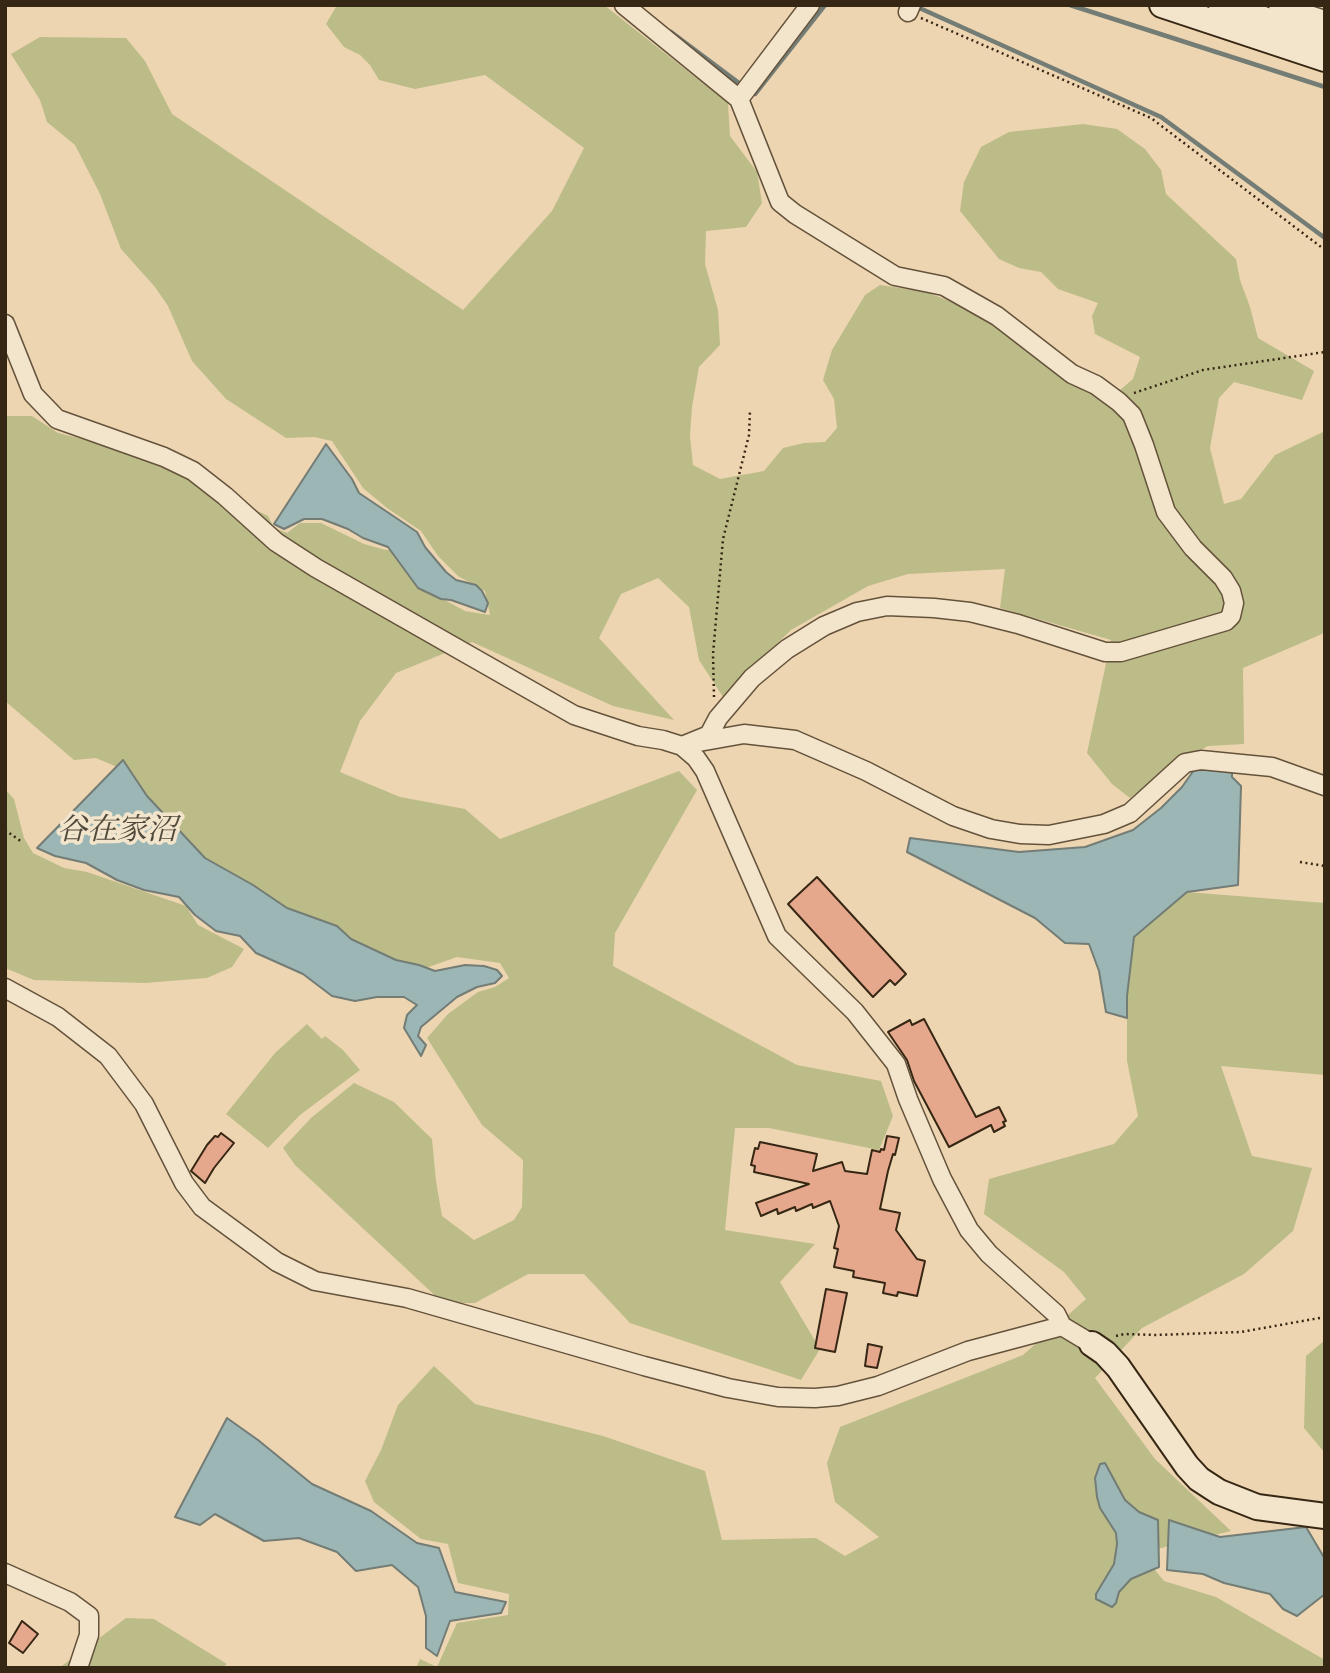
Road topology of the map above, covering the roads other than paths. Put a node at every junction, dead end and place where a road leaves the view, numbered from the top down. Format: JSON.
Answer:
{"nodes":[{"id":1,"x":624,"y":5,"type":"edge"},
{"id":2,"x":810,"y":5,"type":"edge"},
{"id":3,"x":1163,"y":5,"type":"edge"},
{"id":4,"x":1278,"y":5,"type":"edge"},
{"id":5,"x":1231,"y":7,"type":"edge"},
{"id":6,"x":1325,"y":20,"type":"edge"},
{"id":7,"x":1325,"y":39,"type":"edge"},
{"id":8,"x":1325,"y":59,"type":"edge"},
{"id":9,"x":739,"y":99,"type":"junction"},
{"id":10,"x":5,"y":324,"type":"edge"},
{"id":11,"x":682,"y":746,"type":"junction"},
{"id":12,"x":1325,"y":786,"type":"edge"},
{"id":13,"x":5,"y":988,"type":"edge"},
{"id":14,"x":1062,"y":1326,"type":"junction"},
{"id":15,"x":1092,"y":1344,"type":"joint"},
{"id":16,"x":1325,"y":1516,"type":"edge"},
{"id":17,"x":5,"y":1573,"type":"edge"},
{"id":18,"x":78,"y":1668,"type":"edge"}],
"edges":[{"from":1,"to":9,"type":"street"},
{"from":2,"to":9,"type":"street"},
{"from":3,"to":8,"type":"street"},
{"from":4,"to":6,"type":"street"},
{"from":5,"to":7,"type":"street"},
{"from":9,"to":11,"type":"street"},
{"from":10,"to":11,"type":"street"},
{"from":11,"to":12,"type":"street"},
{"from":11,"to":14,"type":"street"},
{"from":13,"to":14,"type":"street"},
{"from":14,"to":15,"type":"street"},
{"from":15,"to":16,"type":"street"},
{"from":17,"to":18,"type":"street"}]}
